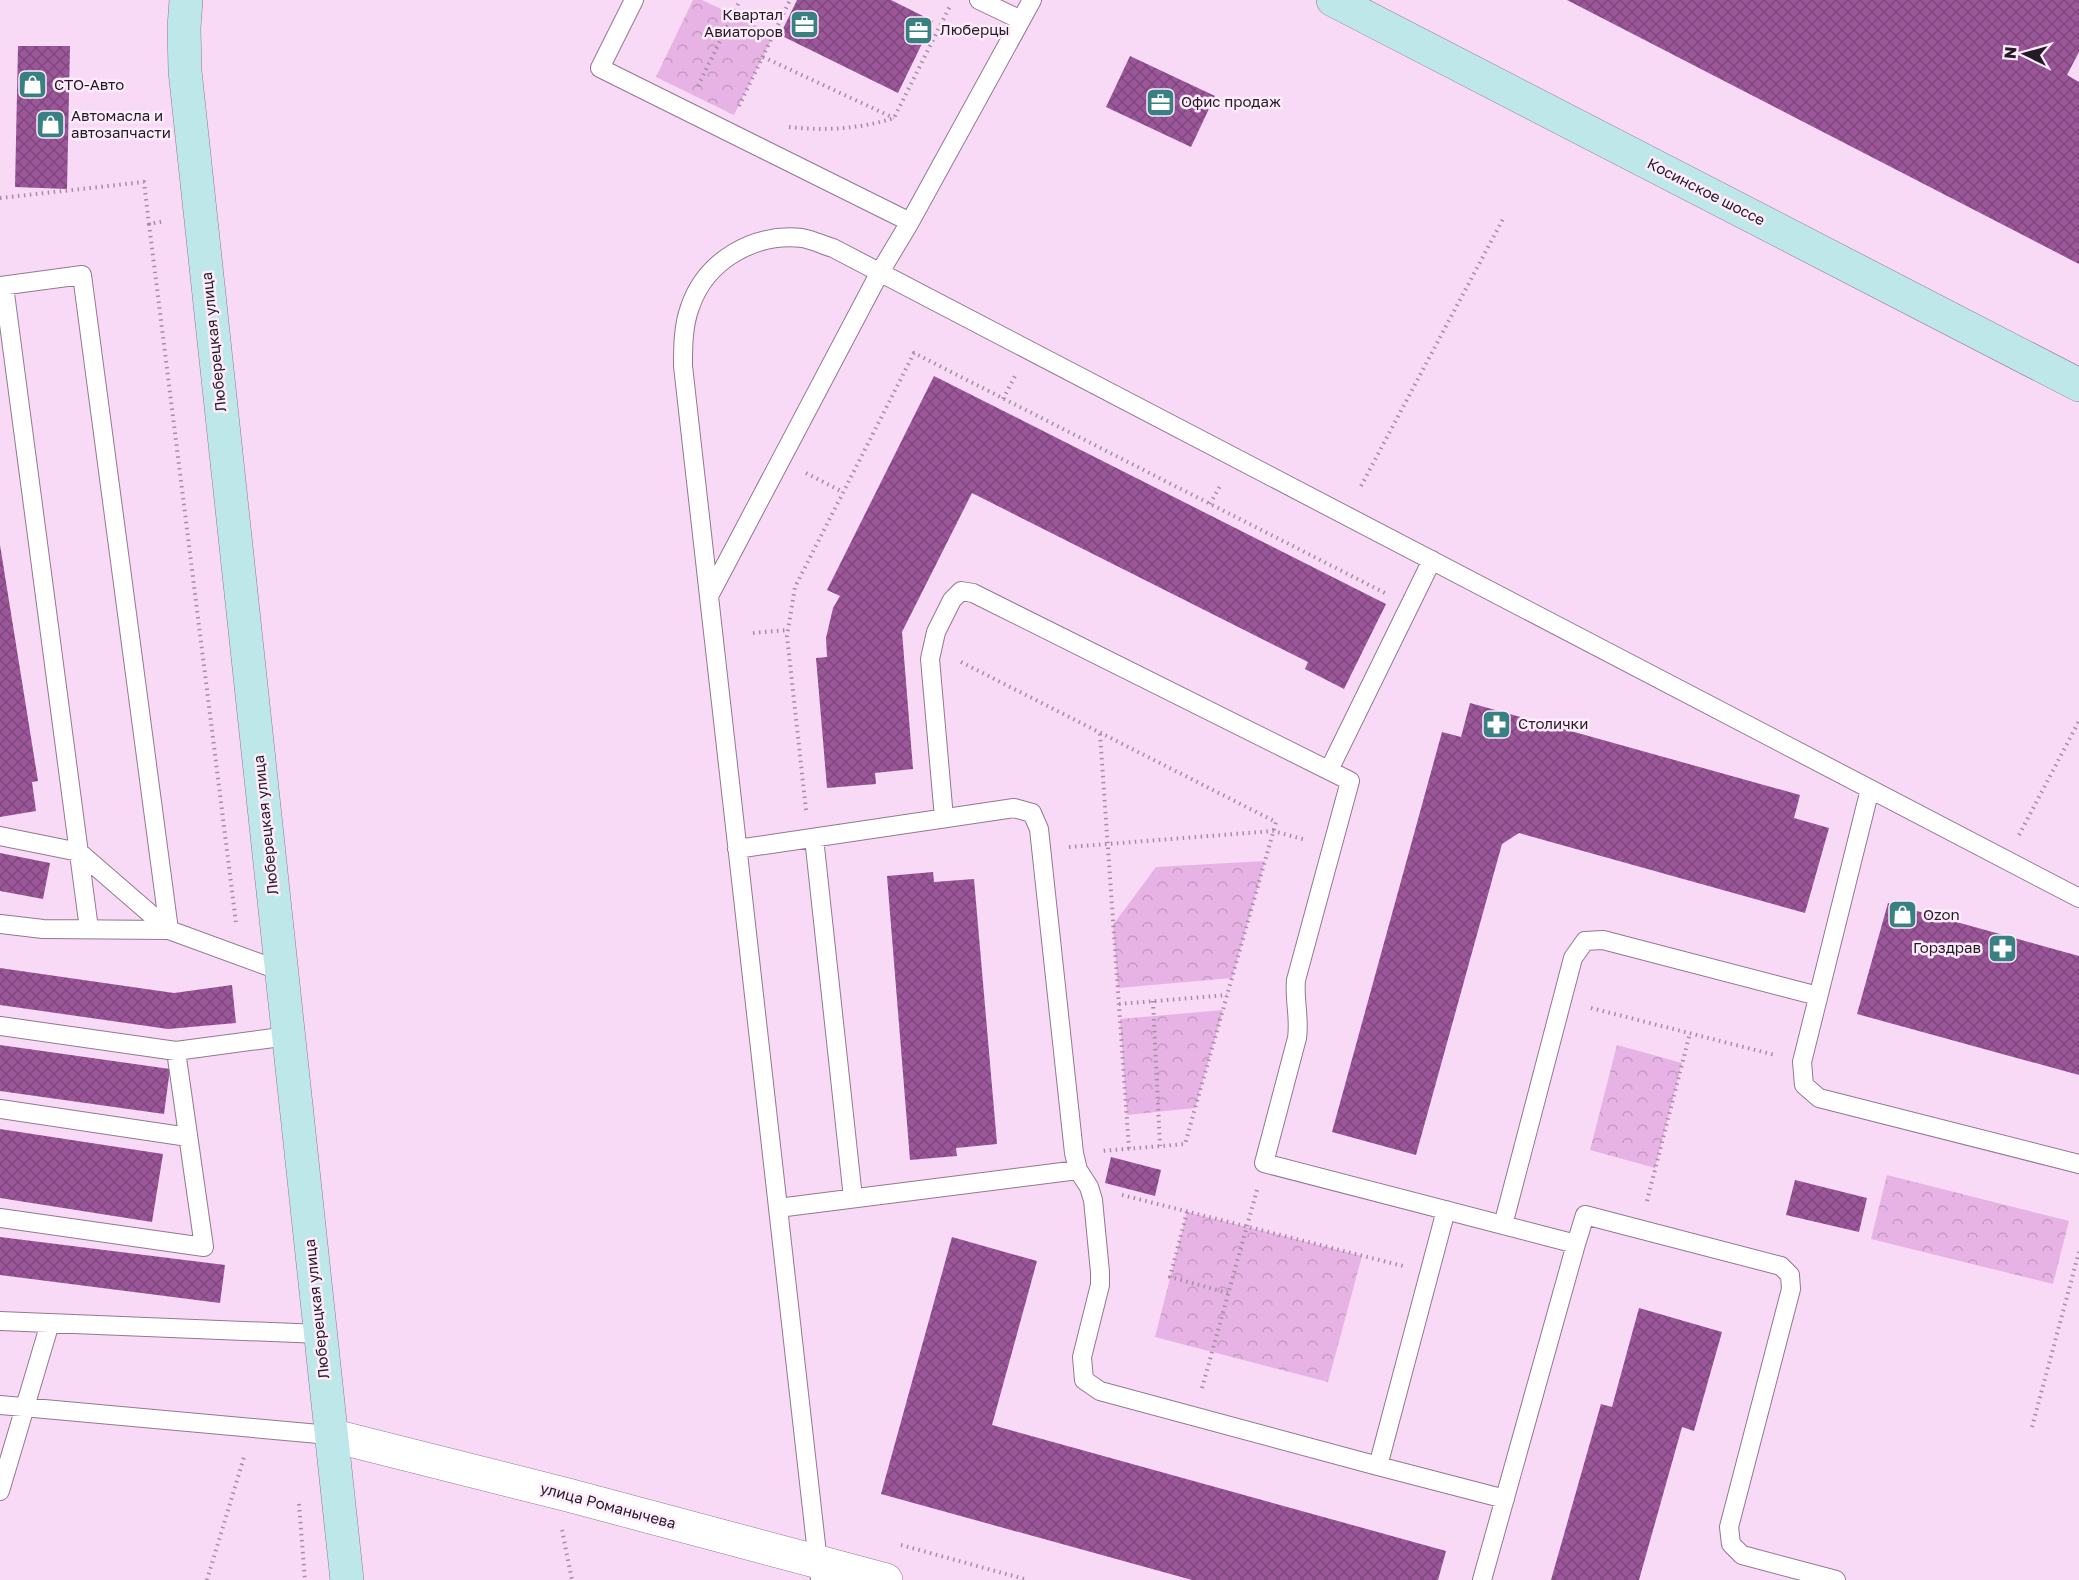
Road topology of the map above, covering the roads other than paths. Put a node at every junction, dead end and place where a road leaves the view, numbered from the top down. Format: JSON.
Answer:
{"nodes":[{"id":1,"x":171,"y":0,"type":"edge"},
{"id":2,"x":186,"y":0,"type":"edge"},
{"id":3,"x":634,"y":0,"type":"edge"},
{"id":4,"x":979,"y":0,"type":"edge"},
{"id":5,"x":1032,"y":0,"type":"edge"},
{"id":6,"x":1333,"y":0,"type":"edge"},
{"id":7,"x":1021,"y":20,"type":"junction"},
{"id":8,"x":185,"y":71,"type":"junction"},
{"id":9,"x":910,"y":222,"type":"junction"},
{"id":10,"x":880,"y":272,"type":"junction"},
{"id":11,"x":2,"y":286,"type":"edge"},
{"id":12,"x":2079,"y":385,"type":"edge"},
{"id":13,"x":1432,"y":561,"type":"junction"},
{"id":14,"x":709,"y":596,"type":"junction"},
{"id":15,"x":1329,"y":771,"type":"junction"},
{"id":16,"x":1870,"y":789,"type":"junction"},
{"id":17,"x":944,"y":818,"type":"junction"},
{"id":18,"x":0,"y":836,"type":"edge"},
{"id":19,"x":811,"y":838,"type":"junction"},
{"id":20,"x":737,"y":849,"type":"junction"},
{"id":21,"x":79,"y":852,"type":"junction"},
{"id":22,"x":2079,"y":898,"type":"edge"},
{"id":23,"x":0,"y":924,"type":"edge"},
{"id":24,"x":89,"y":929,"type":"junction"},
{"id":25,"x":169,"y":930,"type":"junction"},
{"id":26,"x":281,"y":971,"type":"junction"},
{"id":27,"x":1818,"y":996,"type":"junction"},
{"id":28,"x":0,"y":1026,"type":"edge"},
{"id":29,"x":288,"y":1036,"type":"junction"},
{"id":30,"x":176,"y":1051,"type":"junction"},
{"id":31,"x":0,"y":1108,"type":"edge"},
{"id":32,"x":188,"y":1137,"type":"junction"},
{"id":33,"x":1076,"y":1162,"type":"junction"},
{"id":34,"x":2079,"y":1164,"type":"edge"},
{"id":35,"x":853,"y":1198,"type":"junction"},
{"id":36,"x":778,"y":1208,"type":"junction"},
{"id":37,"x":1446,"y":1210,"type":"junction"},
{"id":38,"x":0,"y":1218,"type":"edge"},
{"id":39,"x":1503,"y":1225,"type":"junction"},
{"id":40,"x":1576,"y":1245,"type":"junction"},
{"id":41,"x":0,"y":1321,"type":"edge"},
{"id":42,"x":51,"y":1323,"type":"junction"},
{"id":43,"x":320,"y":1334,"type":"junction"},
{"id":44,"x":0,"y":1405,"type":"edge"},
{"id":45,"x":26,"y":1407,"type":"junction"},
{"id":46,"x":330,"y":1435,"type":"junction"},
{"id":47,"x":1378,"y":1466,"type":"junction"},
{"id":48,"x":0,"y":1491,"type":"edge"},
{"id":49,"x":1505,"y":1499,"type":"junction"},
{"id":50,"x":819,"y":1571,"type":"edge"},
{"id":51,"x":347,"y":1580,"type":"edge"},
{"id":52,"x":886,"y":1580,"type":"edge"},
{"id":53,"x":1482,"y":1580,"type":"edge"},
{"id":54,"x":1836,"y":1580,"type":"edge"}],
"edges":[{"from":1,"to":8,"type":"main road"},
{"from":2,"to":8,"type":"main road"},
{"from":3,"to":9,"type":"lane"},
{"from":4,"to":7,"type":"lane"},
{"from":5,"to":7,"type":"lane"},
{"from":6,"to":12,"type":"main road","name":"Косинское шоссе"},
{"from":7,"to":9,"type":"lane"},
{"from":8,"to":26,"type":"main road","name":"Люберецкая улица"},
{"from":9,"to":10,"type":"lane"},
{"from":10,"to":13,"type":"lane"},
{"from":10,"to":14,"type":"lane"},
{"from":10,"to":14,"type":"lane"},
{"from":11,"to":21,"type":"lane"},
{"from":11,"to":25,"type":"lane"},
{"from":13,"to":15,"type":"lane"},
{"from":13,"to":16,"type":"lane"},
{"from":14,"to":20,"type":"lane"},
{"from":15,"to":17,"type":"lane"},
{"from":15,"to":37,"type":"lane"},
{"from":16,"to":22,"type":"lane"},
{"from":16,"to":27,"type":"lane"},
{"from":17,"to":19,"type":"lane"},
{"from":17,"to":33,"type":"lane"},
{"from":18,"to":21,"type":"lane"},
{"from":19,"to":20,"type":"lane"},
{"from":19,"to":35,"type":"lane"},
{"from":20,"to":36,"type":"lane"},
{"from":21,"to":24,"type":"lane"},
{"from":21,"to":25,"type":"lane"},
{"from":23,"to":24,"type":"lane"},
{"from":24,"to":25,"type":"lane"},
{"from":25,"to":26,"type":"lane"},
{"from":26,"to":29,"type":"main road","name":"Люберецкая улица"},
{"from":27,"to":34,"type":"lane"},
{"from":27,"to":39,"type":"lane"},
{"from":28,"to":30,"type":"lane"},
{"from":29,"to":30,"type":"lane"},
{"from":29,"to":43,"type":"main road","name":"Люберецкая улица"},
{"from":30,"to":32,"type":"lane"},
{"from":31,"to":32,"type":"lane"},
{"from":32,"to":38,"type":"lane"},
{"from":33,"to":35,"type":"lane"},
{"from":33,"to":47,"type":"lane"},
{"from":35,"to":36,"type":"lane"},
{"from":36,"to":50,"type":"lane"},
{"from":37,"to":39,"type":"lane"},
{"from":37,"to":47,"type":"lane"},
{"from":39,"to":40,"type":"lane"},
{"from":40,"to":49,"type":"lane"},
{"from":40,"to":54,"type":"lane"},
{"from":41,"to":42,"type":"lane"},
{"from":42,"to":43,"type":"lane"},
{"from":42,"to":45,"type":"lane"},
{"from":43,"to":46,"type":"main road","name":"Люберецкая улица"},
{"from":44,"to":45,"type":"lane"},
{"from":45,"to":46,"type":"lane"},
{"from":45,"to":48,"type":"lane"},
{"from":46,"to":50,"type":"street","name":"улица Романычева"},
{"from":46,"to":51,"type":"main road","name":"Люберецкая улица"},
{"from":47,"to":49,"type":"lane"},
{"from":49,"to":53,"type":"lane"},
{"from":50,"to":52,"type":"street","name":"улица Романычева"}]}
